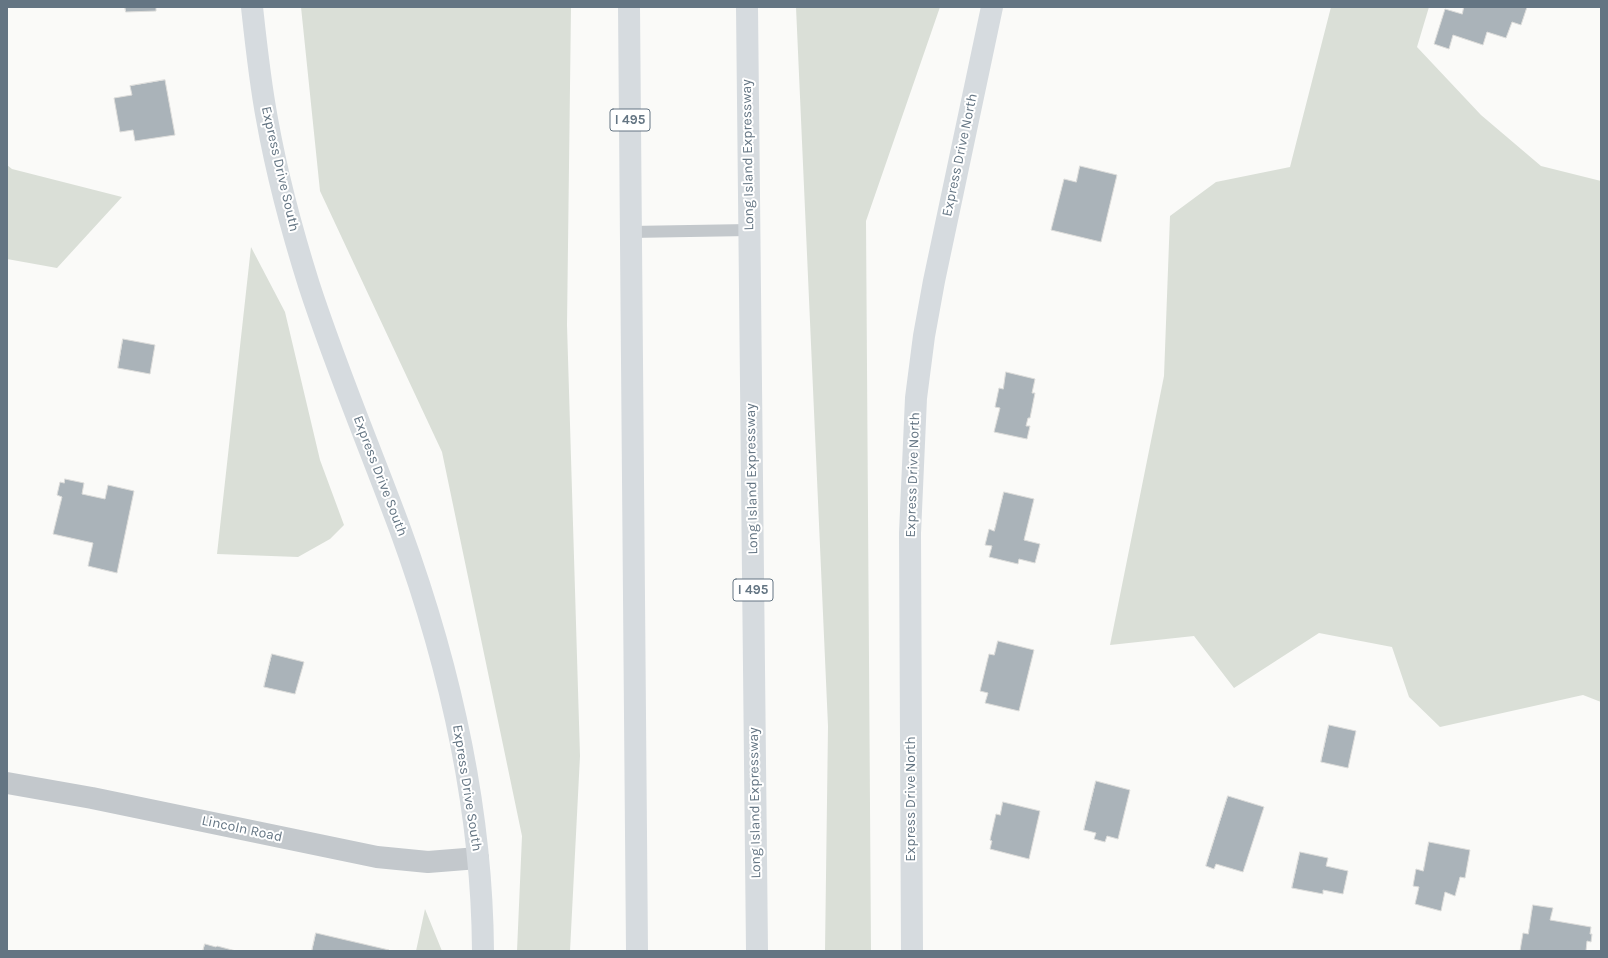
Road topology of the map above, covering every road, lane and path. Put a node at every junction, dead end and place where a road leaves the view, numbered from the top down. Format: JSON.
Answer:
{"nodes":[{"id":1,"x":252,"y":7,"type":"edge"},
{"id":2,"x":628,"y":7,"type":"edge"},
{"id":3,"x":747,"y":7,"type":"edge"},
{"id":4,"x":992,"y":7,"type":"edge"},
{"id":5,"x":749,"y":230,"type":"junction"},
{"id":6,"x":630,"y":232,"type":"junction"},
{"id":7,"x":7,"y":782,"type":"edge"},
{"id":8,"x":478,"y":858,"type":"junction"},
{"id":9,"x":483,"y":951,"type":"edge"},
{"id":10,"x":637,"y":951,"type":"edge"},
{"id":11,"x":757,"y":951,"type":"edge"},
{"id":12,"x":912,"y":951,"type":"edge"}],
"edges":[{"from":1,"to":8,"type":"main road","name":"Express Drive South"},
{"from":2,"to":6,"type":"main road","number":"I 495"},
{"from":3,"to":5,"type":"main road","name":"Long Island Expressway","number":"I 495"},
{"from":4,"to":12,"type":"main road","name":"Express Drive North"},
{"from":5,"to":6,"type":"lane"},
{"from":5,"to":11,"type":"main road","name":"Long Island Expressway","number":"I 495"},
{"from":6,"to":10,"type":"main road","number":"I 495"},
{"from":7,"to":8,"type":"street","name":"Lincoln Road"},
{"from":8,"to":9,"type":"main road","name":"Express Drive South"}]}
